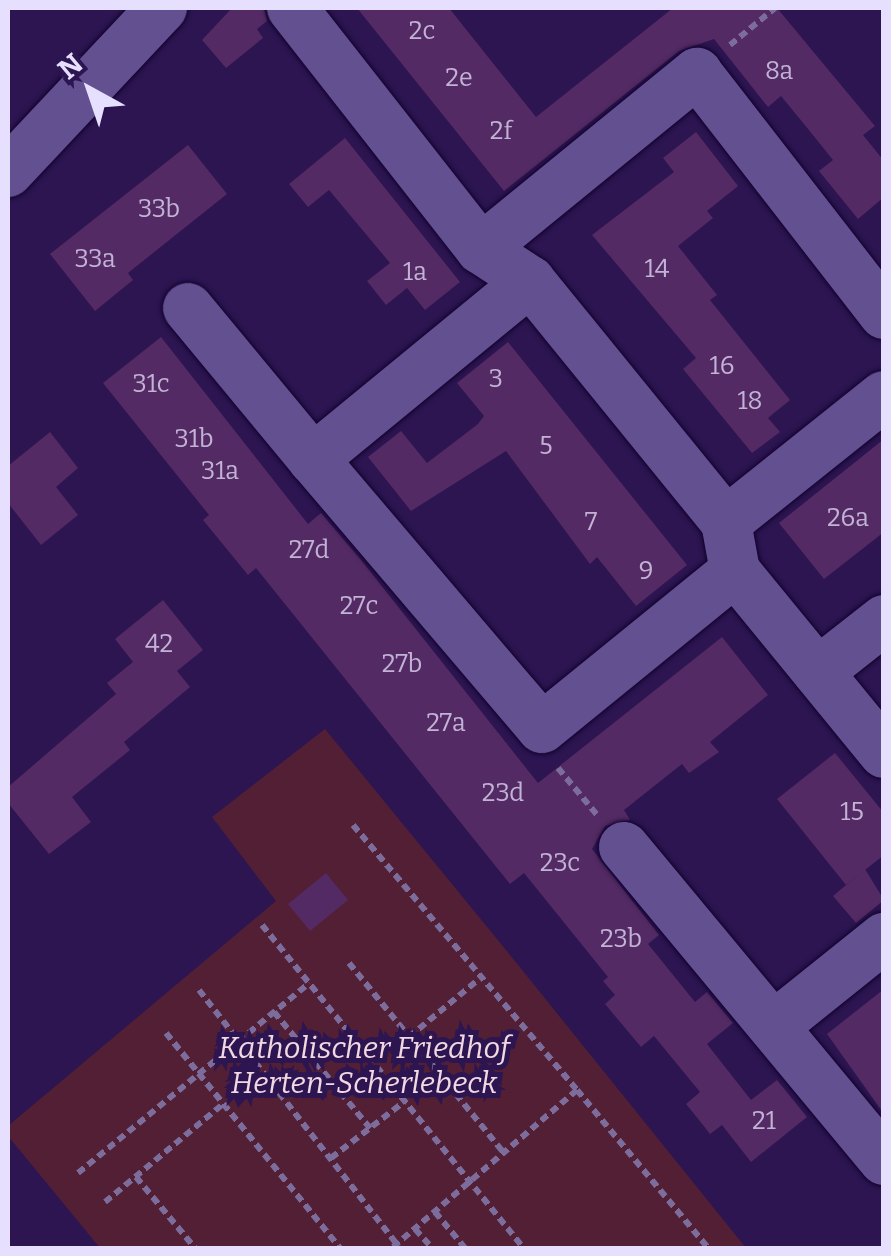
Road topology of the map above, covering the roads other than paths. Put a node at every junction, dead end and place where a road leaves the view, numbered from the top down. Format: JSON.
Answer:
{"nodes":[{"id":1,"x":162,"y":8,"type":"edge"},
{"id":2,"x":292,"y":8,"type":"edge"},
{"id":3,"x":8,"y":172,"type":"edge"},
{"id":4,"x":481,"y":249,"type":"junction"},
{"id":5,"x":530,"y":281,"type":"junction"},
{"id":6,"x":188,"y":308,"type":"dead end"},
{"id":7,"x":884,"y":314,"type":"edge"},
{"id":8,"x":884,"y":396,"type":"edge"},
{"id":9,"x":313,"y":460,"type":"junction"},
{"id":10,"x":726,"y":522,"type":"junction"},
{"id":11,"x":736,"y":571,"type":"junction"},
{"id":12,"x":884,"y":620,"type":"edge"},
{"id":13,"x":818,"y":672,"type":"junction"},
{"id":14,"x":884,"y":753,"type":"edge"},
{"id":15,"x":624,"y":847,"type":"road end"},
{"id":16,"x":884,"y":938,"type":"edge"},
{"id":17,"x":774,"y":1026,"type":"junction"},
{"id":18,"x":884,"y":1160,"type":"edge"}],
"edges":[{"from":1,"to":3,"type":"street"},
{"from":2,"to":4,"type":"street"},
{"from":4,"to":5,"type":"street"},
{"from":4,"to":7,"type":"street"},
{"from":5,"to":9,"type":"street"},
{"from":5,"to":10,"type":"street"},
{"from":6,"to":9,"type":"street"},
{"from":8,"to":10,"type":"street"},
{"from":9,"to":11,"type":"street"},
{"from":10,"to":11,"type":"street"},
{"from":11,"to":13,"type":"street"},
{"from":12,"to":13,"type":"street"},
{"from":13,"to":14,"type":"street"},
{"from":15,"to":17,"type":"street"},
{"from":16,"to":17,"type":"street"},
{"from":17,"to":18,"type":"street"}]}
